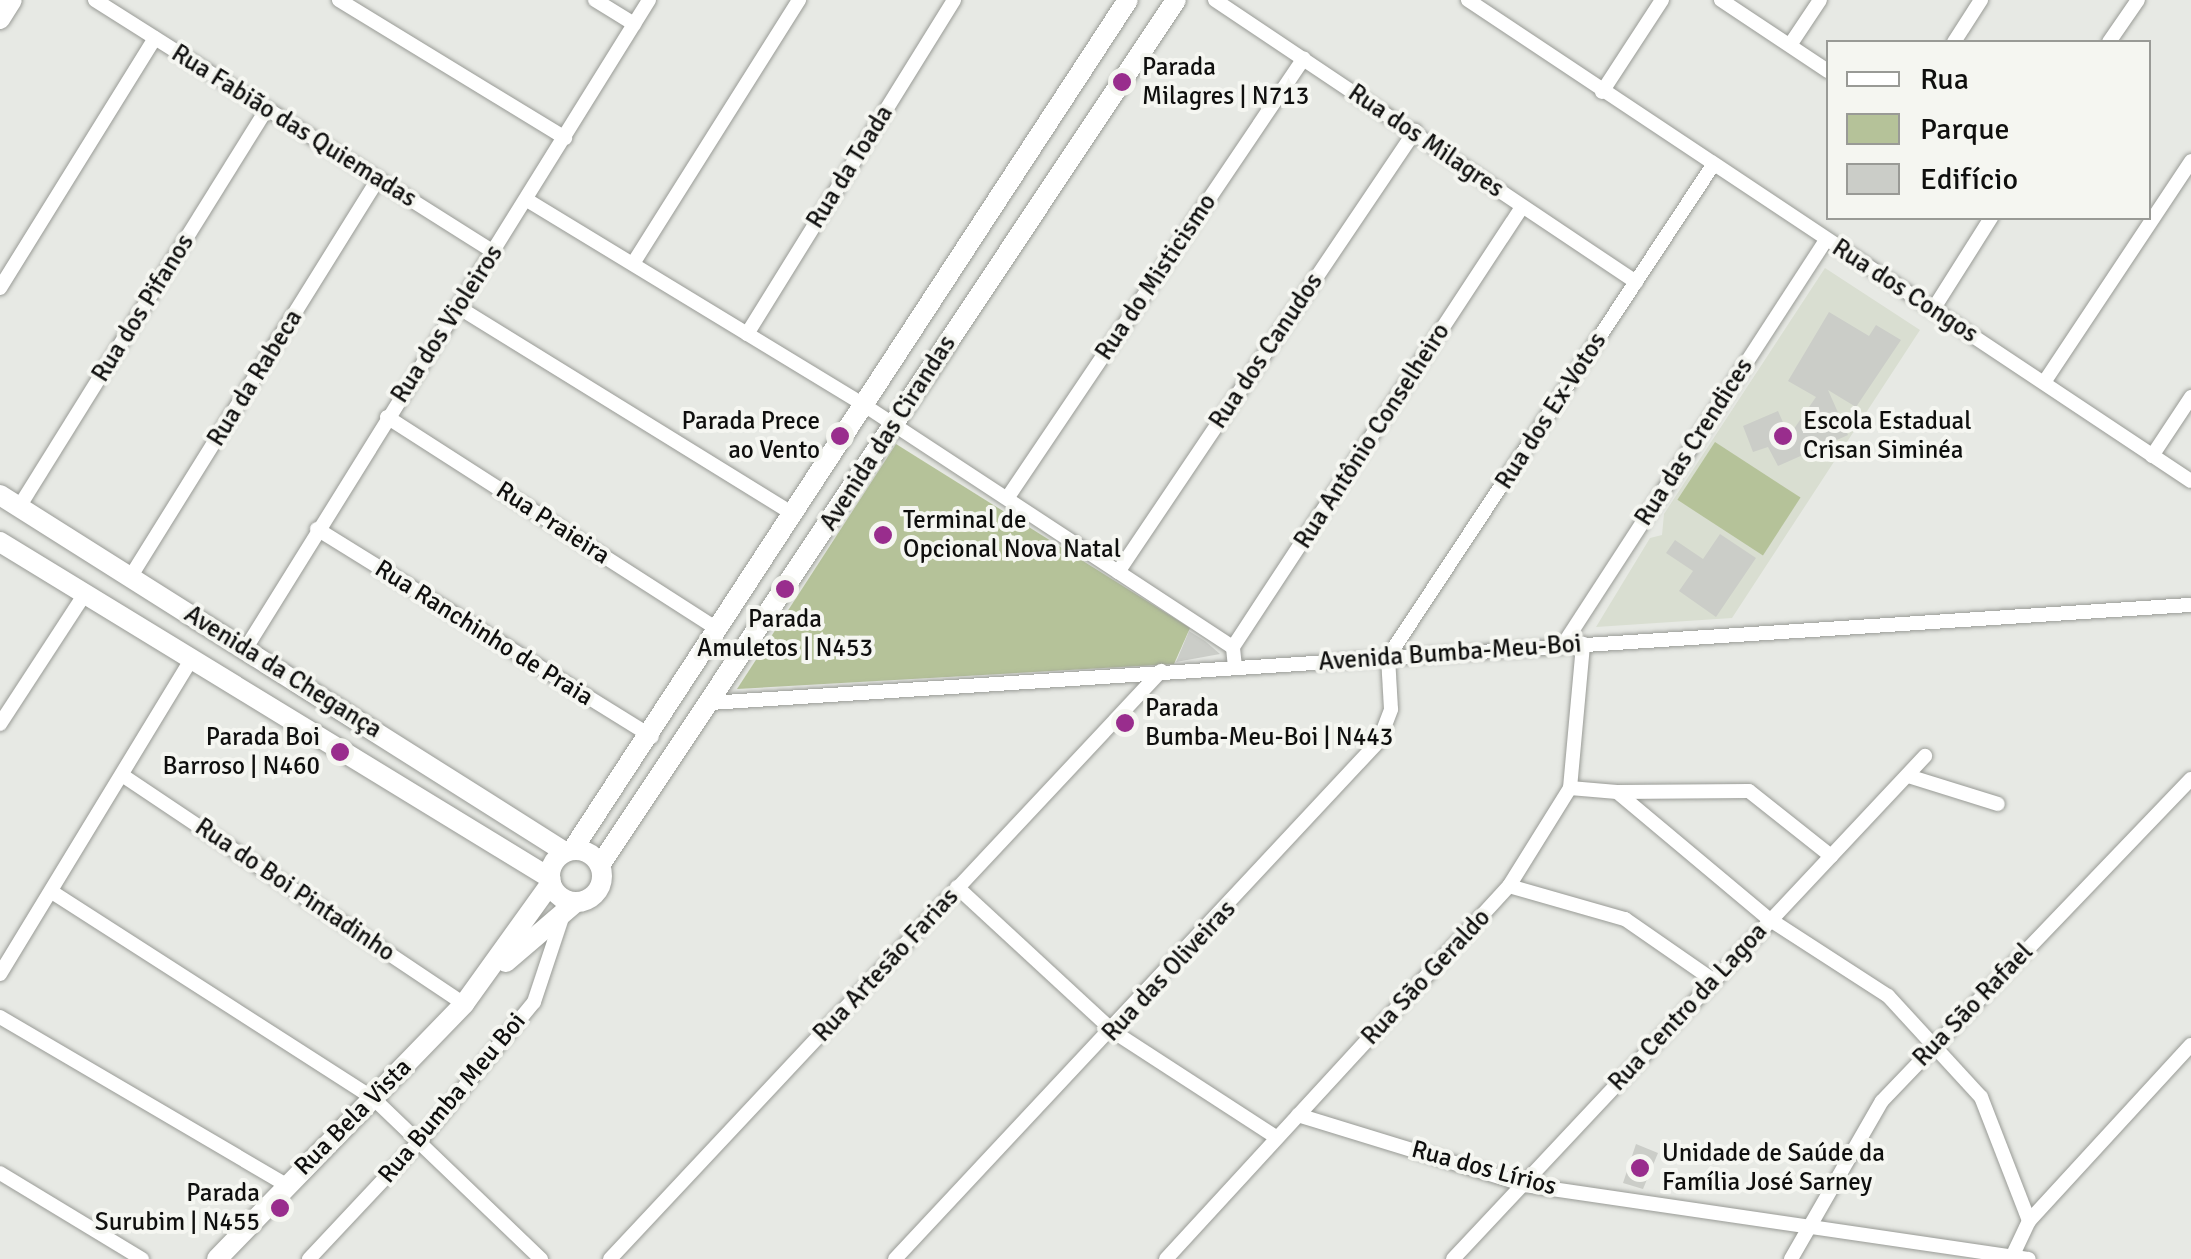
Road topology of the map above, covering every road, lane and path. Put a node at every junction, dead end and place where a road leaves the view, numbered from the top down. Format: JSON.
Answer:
{"nodes":[{"id":1,"x":12,"y":0,"type":"edge"},
{"id":2,"x":94,"y":0,"type":"edge"},
{"id":3,"x":338,"y":0,"type":"edge"},
{"id":4,"x":594,"y":0,"type":"edge"},
{"id":5,"x":649,"y":0,"type":"edge"},
{"id":6,"x":800,"y":0,"type":"edge"},
{"id":7,"x":954,"y":0,"type":"edge"},
{"id":8,"x":1128,"y":0,"type":"edge"},
{"id":9,"x":1176,"y":0,"type":"edge"},
{"id":10,"x":1216,"y":0,"type":"edge"},
{"id":11,"x":1468,"y":0,"type":"edge"},
{"id":12,"x":1502,"y":0,"type":"edge"},
{"id":13,"x":1662,"y":0,"type":"edge"},
{"id":14,"x":1720,"y":0,"type":"edge"},
{"id":15,"x":1820,"y":0,"type":"edge"},
{"id":16,"x":1981,"y":0,"type":"edge"},
{"id":17,"x":2138,"y":0,"type":"edge"},
{"id":18,"x":1491,"y":16,"type":"junction"},
{"id":19,"x":0,"y":19,"type":"edge"},
{"id":20,"x":634,"y":24,"type":"junction"},
{"id":21,"x":155,"y":38,"type":"junction"},
{"id":22,"x":1955,"y":40,"type":"edge"},
{"id":23,"x":2110,"y":40,"type":"edge"},
{"id":24,"x":1790,"y":45,"type":"junction"},
{"id":25,"x":1304,"y":58,"type":"junction"},
{"id":26,"x":1826,"y":70,"type":"edge"},
{"id":27,"x":1602,"y":92,"type":"junction"},
{"id":28,"x":267,"y":109,"type":"junction"},
{"id":29,"x":1415,"y":131,"type":"junction"},
{"id":30,"x":565,"y":138,"type":"junction"},
{"id":31,"x":2191,"y":161,"type":"edge"},
{"id":32,"x":1713,"y":165,"type":"junction"},
{"id":33,"x":378,"y":180,"type":"junction"},
{"id":34,"x":527,"y":200,"type":"junction"},
{"id":35,"x":1522,"y":207,"type":"junction"},
{"id":36,"x":1990,"y":220,"type":"edge"},
{"id":37,"x":1826,"y":240,"type":"junction"},
{"id":38,"x":493,"y":252,"type":"junction"},
{"id":39,"x":634,"y":262,"type":"junction"},
{"id":40,"x":1636,"y":282,"type":"junction"},
{"id":41,"x":0,"y":288,"type":"edge"},
{"id":42,"x":458,"y":307,"type":"junction"},
{"id":43,"x":1934,"y":308,"type":"junction"},
{"id":44,"x":746,"y":334,"type":"junction"},
{"id":45,"x":2045,"y":381,"type":"junction"},
{"id":46,"x":2191,"y":396,"type":"edge"},
{"id":47,"x":861,"y":403,"type":"junction"},
{"id":48,"x":387,"y":417,"type":"junction"},
{"id":49,"x":893,"y":424,"type":"junction"},
{"id":50,"x":2152,"y":456,"type":"junction"},
{"id":51,"x":2191,"y":482,"type":"edge"},
{"id":52,"x":0,"y":495,"type":"edge"},
{"id":53,"x":1008,"y":497,"type":"junction"},
{"id":54,"x":19,"y":507,"type":"junction"},
{"id":55,"x":792,"y":513,"type":"junction"},
{"id":56,"x":316,"y":528,"type":"junction"},
{"id":57,"x":0,"y":542,"type":"edge"},
{"id":58,"x":1118,"y":572,"type":"junction"},
{"id":59,"x":131,"y":576,"type":"junction"},
{"id":60,"x":84,"y":595,"type":"junction"},
{"id":61,"x":2191,"y":605,"type":"edge"},
{"id":62,"x":719,"y":630,"type":"junction"},
{"id":63,"x":1583,"y":644,"type":"junction"},
{"id":64,"x":1563,"y":645,"type":"junction"},
{"id":65,"x":1233,"y":647,"type":"junction"},
{"id":66,"x":246,"y":648,"type":"junction"},
{"id":67,"x":1388,"y":657,"type":"junction"},
{"id":68,"x":192,"y":658,"type":"junction"},
{"id":69,"x":1236,"y":667,"type":"junction"},
{"id":70,"x":212,"y":670,"type":"junction"},
{"id":71,"x":1161,"y":671,"type":"junction"},
{"id":72,"x":240,"y":688,"type":"junction"},
{"id":73,"x":710,"y":703,"type":"junction"},
{"id":74,"x":0,"y":724,"type":"edge"},
{"id":75,"x":652,"y":737,"type":"junction"},
{"id":76,"x":1925,"y":756,"type":"dead end"},
{"id":77,"x":1908,"y":776,"type":"junction"},
{"id":78,"x":125,"y":777,"type":"junction"},
{"id":79,"x":2191,"y":779,"type":"edge"},
{"id":80,"x":1570,"y":788,"type":"junction"},
{"id":81,"x":1616,"y":792,"type":"junction"},
{"id":82,"x":1998,"y":804,"type":"dead end"},
{"id":83,"x":569,"y":851,"type":"junction"},
{"id":84,"x":1830,"y":856,"type":"junction"},
{"id":85,"x":600,"y":866,"type":"junction"},
{"id":86,"x":550,"y":880,"type":"junction"},
{"id":87,"x":1509,"y":886,"type":"junction"},
{"id":88,"x":957,"y":888,"type":"junction"},
{"id":89,"x":52,"y":892,"type":"junction"},
{"id":90,"x":569,"y":910,"type":"junction"},
{"id":91,"x":1769,"y":919,"type":"junction"},
{"id":92,"x":0,"y":974,"type":"edge"},
{"id":93,"x":488,"y":976,"type":"junction"},
{"id":94,"x":1713,"y":980,"type":"junction"},
{"id":95,"x":464,"y":1004,"type":"junction"},
{"id":96,"x":0,"y":1018,"type":"edge"},
{"id":97,"x":1114,"y":1032,"type":"junction"},
{"id":98,"x":1936,"y":1042,"type":"junction"},
{"id":99,"x":2191,"y":1045,"type":"edge"},
{"id":100,"x":373,"y":1098,"type":"junction"},
{"id":101,"x":1298,"y":1115,"type":"junction"},
{"id":102,"x":1277,"y":1138,"type":"junction"},
{"id":103,"x":420,"y":1142,"type":"junction"},
{"id":104,"x":0,"y":1173,"type":"edge"},
{"id":105,"x":286,"y":1185,"type":"junction"},
{"id":106,"x":1525,"y":1185,"type":"junction"},
{"id":107,"x":2030,"y":1221,"type":"junction"},
{"id":108,"x":1810,"y":1223,"type":"junction"},
{"id":109,"x":2018,"y":1257,"type":"edge"},
{"id":110,"x":142,"y":1259,"type":"edge"},
{"id":111,"x":217,"y":1259,"type":"edge"},
{"id":112,"x":309,"y":1259,"type":"edge"},
{"id":113,"x":541,"y":1259,"type":"edge"},
{"id":114,"x":610,"y":1259,"type":"edge"},
{"id":115,"x":895,"y":1259,"type":"edge"},
{"id":116,"x":1166,"y":1259,"type":"edge"},
{"id":117,"x":1453,"y":1259,"type":"edge"},
{"id":118,"x":1791,"y":1259,"type":"edge"}],
"edges":[{"from":1,"to":19,"type":"street"},
{"from":2,"to":21,"type":"street","name":"Rua Fabião das Quiemadas"},
{"from":3,"to":30,"type":"street"},
{"from":4,"to":20,"type":"street"},
{"from":5,"to":20,"type":"street","name":"Rua dos Violeiros"},
{"from":6,"to":39,"type":"street"},
{"from":7,"to":44,"type":"street","name":"Rua da Toada"},
{"from":8,"to":47,"type":"street","name":"Avenida das Cirandas"},
{"from":9,"to":49,"type":"street","name":"Avenida das Cirandas"},
{"from":10,"to":25,"type":"street","name":"Rua dos Milagres"},
{"from":11,"to":18,"type":"street","name":"Rua dos Congos"},
{"from":12,"to":18,"type":"street"},
{"from":13,"to":27,"type":"street"},
{"from":14,"to":24,"type":"street"},
{"from":15,"to":24,"type":"street"},
{"from":16,"to":22,"type":"street"},
{"from":17,"to":23,"type":"street"},
{"from":18,"to":27,"type":"street","name":"Rua dos Congos"},
{"from":20,"to":30,"type":"street","name":"Rua dos Violeiros"},
{"from":21,"to":28,"type":"street","name":"Rua Fabião das Quiemadas"},
{"from":21,"to":41,"type":"street"},
{"from":24,"to":26,"type":"street"},
{"from":25,"to":29,"type":"street","name":"Rua dos Milagres"},
{"from":25,"to":53,"type":"street","name":"Rua do Misticismo"},
{"from":27,"to":32,"type":"street","name":"Rua dos Congos"},
{"from":28,"to":33,"type":"street","name":"Rua Fabião das Quiemadas"},
{"from":28,"to":54,"type":"street","name":"Rua dos Pifanos"},
{"from":29,"to":35,"type":"street","name":"Rua dos Milagres"},
{"from":29,"to":58,"type":"street","name":"Rua dos Canudos"},
{"from":30,"to":34,"type":"street","name":"Rua dos Violeiros"},
{"from":31,"to":45,"type":"street"},
{"from":32,"to":37,"type":"street","name":"Rua dos Congos"},
{"from":32,"to":40,"type":"street","name":"Rua dos Ex-Votos"},
{"from":33,"to":38,"type":"street","name":"Rua Fabião das Quiemadas"},
{"from":33,"to":59,"type":"street","name":"Rua da Rabeca"},
{"from":34,"to":38,"type":"street","name":"Rua dos Violeiros"},
{"from":34,"to":39,"type":"street"},
{"from":35,"to":40,"type":"street","name":"Rua dos Milagres"},
{"from":35,"to":65,"type":"street","name":"Rua Antônio Conselheiro"},
{"from":36,"to":43,"type":"street"},
{"from":37,"to":43,"type":"street","name":"Rua dos Congos"},
{"from":37,"to":64,"type":"street","name":"Rua das Crendices"},
{"from":38,"to":42,"type":"street","name":"Rua dos Violeiros"},
{"from":39,"to":44,"type":"street"},
{"from":40,"to":67,"type":"street","name":"Rua dos Ex-Votos"},
{"from":42,"to":48,"type":"street","name":"Rua dos Violeiros"},
{"from":42,"to":55,"type":"street"},
{"from":43,"to":45,"type":"street","name":"Rua dos Congos"},
{"from":44,"to":47,"type":"street"},
{"from":45,"to":50,"type":"street","name":"Rua dos Congos"},
{"from":46,"to":50,"type":"street"},
{"from":47,"to":49,"type":"street"},
{"from":47,"to":55,"type":"street","name":"Avenida das Cirandas"},
{"from":48,"to":56,"type":"street","name":"Rua dos Violeiros"},
{"from":48,"to":62,"type":"street","name":"Rua Praieira"},
{"from":49,"to":53,"type":"street"},
{"from":49,"to":73,"type":"street","name":"Avenida das Cirandas"},
{"from":50,"to":51,"type":"street","name":"Rua dos Congos"},
{"from":52,"to":54,"type":"street","name":"Avenida da Chegança"},
{"from":53,"to":58,"type":"street"},
{"from":54,"to":59,"type":"street","name":"Avenida da Chegança"},
{"from":55,"to":62,"type":"street","name":"Avenida das Cirandas"},
{"from":56,"to":66,"type":"street","name":"Rua dos Violeiros"},
{"from":56,"to":75,"type":"street","name":"Rua Ranchinho de Praia"},
{"from":57,"to":60,"type":"street","name":"Avenida da Chegança"},
{"from":58,"to":65,"type":"street"},
{"from":59,"to":66,"type":"street","name":"Avenida da Chegança"},
{"from":60,"to":68,"type":"street","name":"Avenida da Chegança"},
{"from":60,"to":74,"type":"street"},
{"from":61,"to":63,"type":"street","name":"Avenida Bumba-Meu-Boi"},
{"from":62,"to":75,"type":"street","name":"Avenida das Cirandas"},
{"from":63,"to":64,"type":"street","name":"Avenida Bumba-Meu-Boi"},
{"from":63,"to":80,"type":"street","name":"Rua São Geraldo"},
{"from":64,"to":67,"type":"street","name":"Avenida Bumba-Meu-Boi"},
{"from":65,"to":69,"type":"street"},
{"from":66,"to":70,"type":"street"},
{"from":66,"to":72,"type":"street"},
{"from":66,"to":83,"type":"street","name":"Avenida da Chegança"},
{"from":67,"to":69,"type":"street","name":"Avenida Bumba-Meu-Boi"},
{"from":67,"to":97,"type":"street","name":"Rua das Oliveiras"},
{"from":68,"to":70,"type":"street","name":"Avenida da Chegança"},
{"from":68,"to":78,"type":"street"},
{"from":69,"to":71,"type":"street","name":"Avenida Bumba-Meu-Boi"},
{"from":70,"to":72,"type":"street","name":"Avenida da Chegança"},
{"from":71,"to":73,"type":"street","name":"Avenida Bumba-Meu-Boi"},
{"from":71,"to":88,"type":"street","name":"Rua Artesão Farias"},
{"from":72,"to":86,"type":"street","name":"Avenida da Chegança"},
{"from":73,"to":85,"type":"street","name":"Avenida das Cirandas"},
{"from":75,"to":83,"type":"street","name":"Avenida das Cirandas"},
{"from":76,"to":77,"type":"street","name":"Rua Centro da Lagoa"},
{"from":77,"to":82,"type":"street"},
{"from":77,"to":84,"type":"street","name":"Rua Centro da Lagoa"},
{"from":78,"to":89,"type":"street"},
{"from":78,"to":95,"type":"street","name":"Rua do Boi Pintadinho"},
{"from":79,"to":98,"type":"street","name":"Rua São Rafael"},
{"from":80,"to":81,"type":"street"},
{"from":80,"to":87,"type":"street","name":"Rua São Geraldo"},
{"from":81,"to":84,"type":"street"},
{"from":81,"to":91,"type":"street"},
{"from":83,"to":85,"type":"street","name":"Avenida da Chegança"},
{"from":83,"to":86,"type":"street","name":"Avenida das Cirandas"},
{"from":84,"to":91,"type":"street","name":"Rua Centro da Lagoa"},
{"from":85,"to":90,"type":"street","name":"Avenida das Cirandas"},
{"from":86,"to":90,"type":"street","name":"Avenida da Chegança"},
{"from":86,"to":93,"type":"street"},
{"from":87,"to":94,"type":"street"},
{"from":87,"to":101,"type":"street","name":"Rua São Geraldo"},
{"from":88,"to":97,"type":"street"},
{"from":88,"to":114,"type":"street","name":"Rua Artesão Farias"},
{"from":89,"to":92,"type":"street"},
{"from":89,"to":100,"type":"street"},
{"from":90,"to":93,"type":"street"},
{"from":90,"to":103,"type":"street","name":"Rua Bumba Meu Boi"},
{"from":91,"to":94,"type":"street","name":"Rua Centro da Lagoa"},
{"from":91,"to":98,"type":"street"},
{"from":93,"to":95,"type":"street","name":"Rua Bela Vista"},
{"from":94,"to":106,"type":"street","name":"Rua Centro da Lagoa"},
{"from":95,"to":100,"type":"street","name":"Rua Bela Vista"},
{"from":96,"to":105,"type":"street"},
{"from":97,"to":102,"type":"street"},
{"from":97,"to":115,"type":"street","name":"Rua das Oliveiras"},
{"from":98,"to":107,"type":"street"},
{"from":98,"to":108,"type":"street","name":"Rua São Rafael"},
{"from":99,"to":107,"type":"street"},
{"from":100,"to":103,"type":"street"},
{"from":100,"to":105,"type":"street","name":"Rua Bela Vista"},
{"from":101,"to":102,"type":"street","name":"Rua São Geraldo"},
{"from":101,"to":106,"type":"street","name":"Rua dos Lírios"},
{"from":102,"to":116,"type":"street","name":"Rua São Geraldo"},
{"from":103,"to":112,"type":"street","name":"Rua Bumba Meu Boi"},
{"from":103,"to":113,"type":"street"},
{"from":104,"to":110,"type":"street"},
{"from":105,"to":111,"type":"street","name":"Rua Bela Vista"},
{"from":106,"to":108,"type":"street","name":"Rua dos Lírios"},
{"from":106,"to":117,"type":"street","name":"Rua Centro da Lagoa"},
{"from":107,"to":109,"type":"street"},
{"from":108,"to":109,"type":"street","name":"Rua dos Lírios"},
{"from":108,"to":118,"type":"street","name":"Rua São Rafael"}]}
